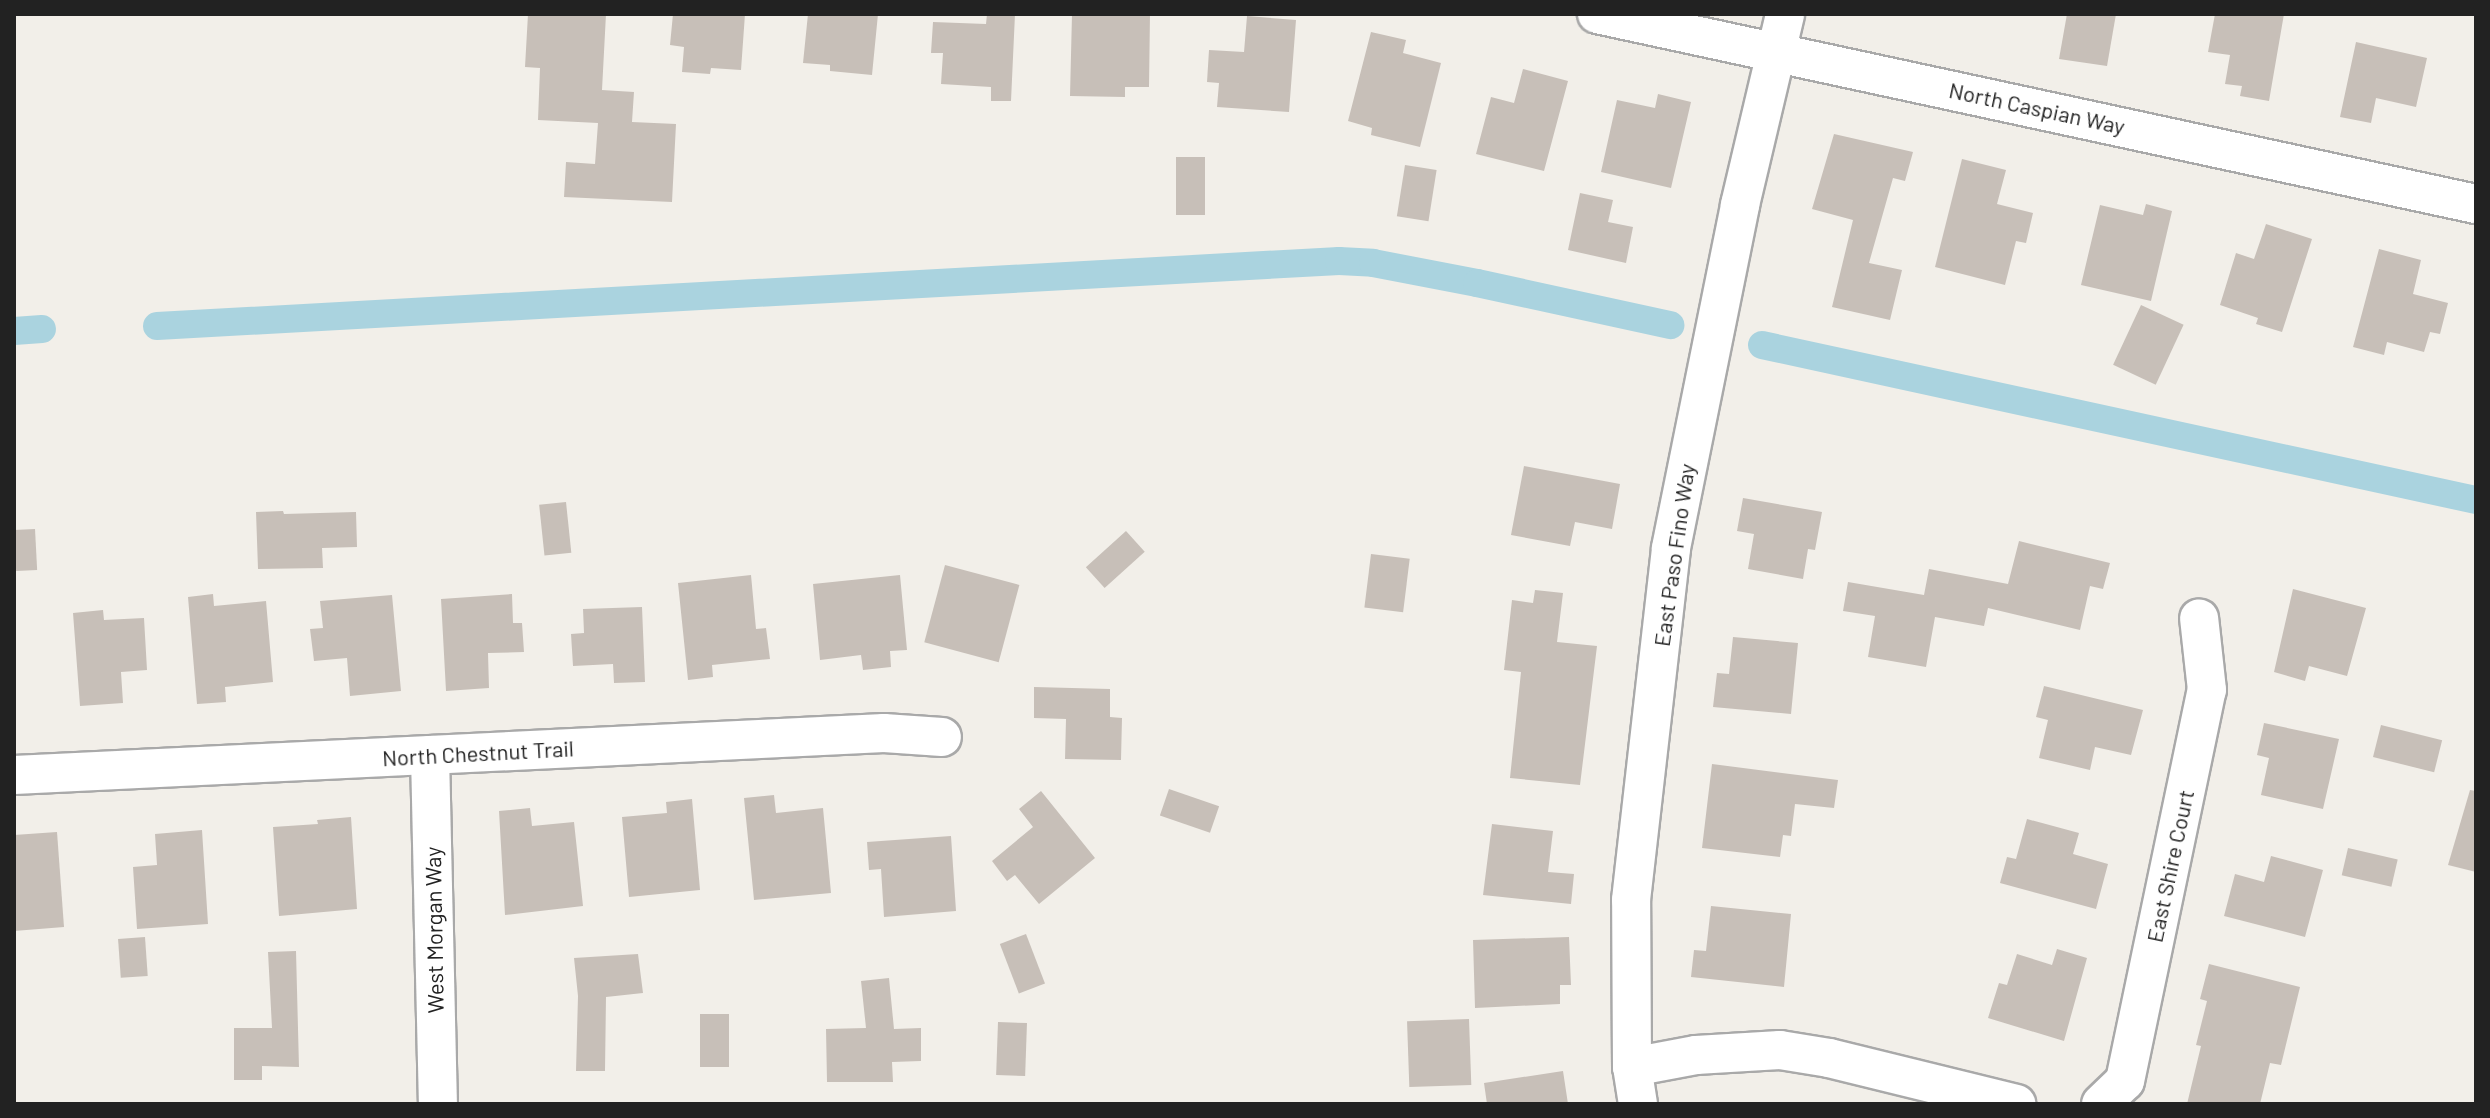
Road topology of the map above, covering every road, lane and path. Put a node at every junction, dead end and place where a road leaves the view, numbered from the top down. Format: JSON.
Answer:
{"nodes":[{"id":1,"x":1597,"y":14,"type":"edge"},
{"id":2,"x":1785,"y":14,"type":"edge"},
{"id":3,"x":1776,"y":51,"type":"junction"},
{"id":4,"x":2476,"y":204,"type":"edge"},
{"id":5,"x":2199,"y":618,"type":"dead end"},
{"id":6,"x":942,"y":737,"type":"dead end"},
{"id":7,"x":430,"y":755,"type":"junction"},
{"id":8,"x":14,"y":775,"type":"edge"},
{"id":9,"x":1632,"y":1067,"type":"junction"},
{"id":10,"x":438,"y":1104,"type":"edge"},
{"id":11,"x":1638,"y":1104,"type":"edge"},
{"id":12,"x":2016,"y":1104,"type":"edge"},
{"id":13,"x":2101,"y":1104,"type":"edge"}],
"edges":[{"from":1,"to":3,"type":"street","name":"North Caspian Way"},
{"from":2,"to":3,"type":"street","name":"East Paso Fino Way"},
{"from":3,"to":4,"type":"street","name":"North Caspian Way"},
{"from":3,"to":9,"type":"street","name":"East Paso Fino Way"},
{"from":5,"to":13,"type":"street","name":"East Shire Court"},
{"from":6,"to":7,"type":"street","name":"North Chestnut Trail"},
{"from":7,"to":8,"type":"street","name":"North Chestnut Trail"},
{"from":7,"to":10,"type":"street","name":"West Morgan Way"},
{"from":9,"to":11,"type":"street","name":"East Paso Fino Way"},
{"from":9,"to":12,"type":"street"}]}
